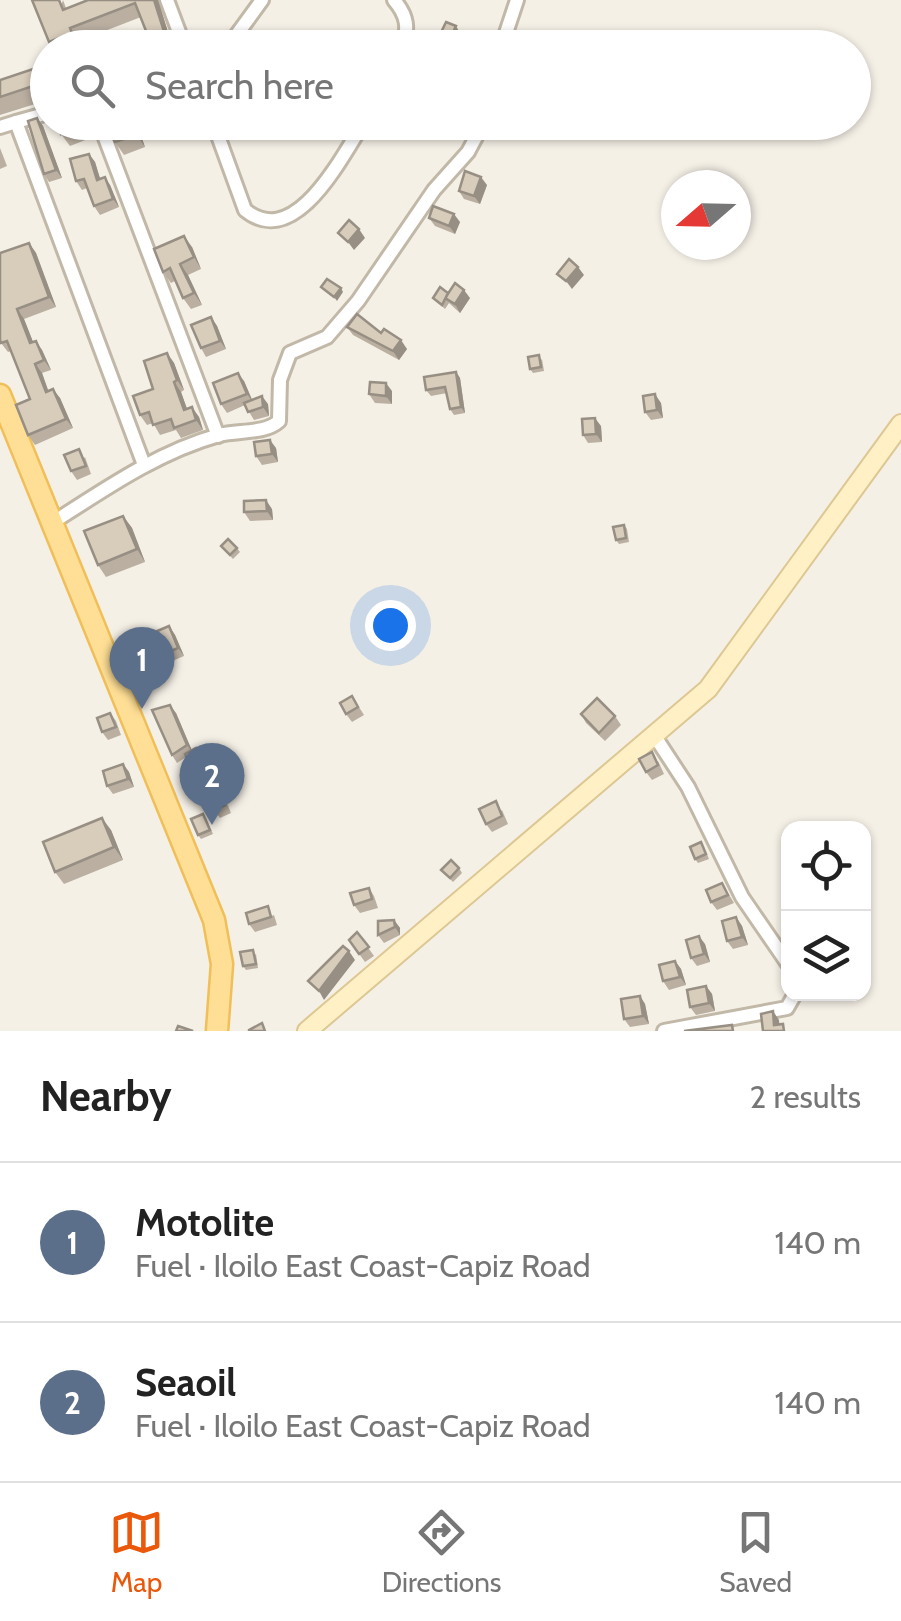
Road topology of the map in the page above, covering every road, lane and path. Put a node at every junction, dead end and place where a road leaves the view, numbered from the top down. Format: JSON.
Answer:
{"nodes":[{"id":1,"x":166,"y":0,"type":"edge"},
{"id":2,"x":262,"y":0,"type":"edge"},
{"id":3,"x":394,"y":0,"type":"edge"},
{"id":4,"x":518,"y":0,"type":"edge"},
{"id":5,"x":177,"y":30,"type":"edge"},
{"id":6,"x":240,"y":30,"type":"edge"},
{"id":7,"x":405,"y":30,"type":"edge"},
{"id":8,"x":507,"y":30,"type":"edge"},
{"id":9,"x":30,"y":118,"type":"edge"},
{"id":10,"x":16,"y":122,"type":"junction"},
{"id":11,"x":0,"y":127,"type":"edge"},
{"id":12,"x":106,"y":140,"type":"edge"},
{"id":13,"x":219,"y":140,"type":"edge"},
{"id":14,"x":352,"y":140,"type":"edge"},
{"id":15,"x":474,"y":140,"type":"edge"},
{"id":16,"x":0,"y":395,"type":"edge"},
{"id":17,"x":901,"y":424,"type":"edge"},
{"id":18,"x":218,"y":436,"type":"junction"},
{"id":19,"x":144,"y":464,"type":"junction"},
{"id":20,"x":52,"y":523,"type":"junction"},
{"id":21,"x":654,"y":735,"type":"junction"},
{"id":22,"x":781,"y":954,"type":"edge"},
{"id":23,"x":792,"y":1001,"type":"edge"},
{"id":24,"x":217,"y":1031,"type":"edge"},
{"id":25,"x":307,"y":1031,"type":"edge"},
{"id":26,"x":664,"y":1031,"type":"edge"}],
"edges":[{"from":1,"to":5,"type":"street"},
{"from":2,"to":6,"type":"street"},
{"from":3,"to":7,"type":"street"},
{"from":4,"to":8,"type":"street"},
{"from":9,"to":10,"type":"street"},
{"from":10,"to":11,"type":"street"},
{"from":10,"to":19,"type":"street"},
{"from":12,"to":18,"type":"street"},
{"from":13,"to":14,"type":"street"},
{"from":15,"to":18,"type":"street"},
{"from":16,"to":20,"type":"main road"},
{"from":17,"to":21,"type":"street"},
{"from":18,"to":19,"type":"street"},
{"from":19,"to":20,"type":"street"},
{"from":20,"to":24,"type":"main road"},
{"from":21,"to":22,"type":"street"},
{"from":21,"to":25,"type":"street"},
{"from":23,"to":26,"type":"street"}]}
